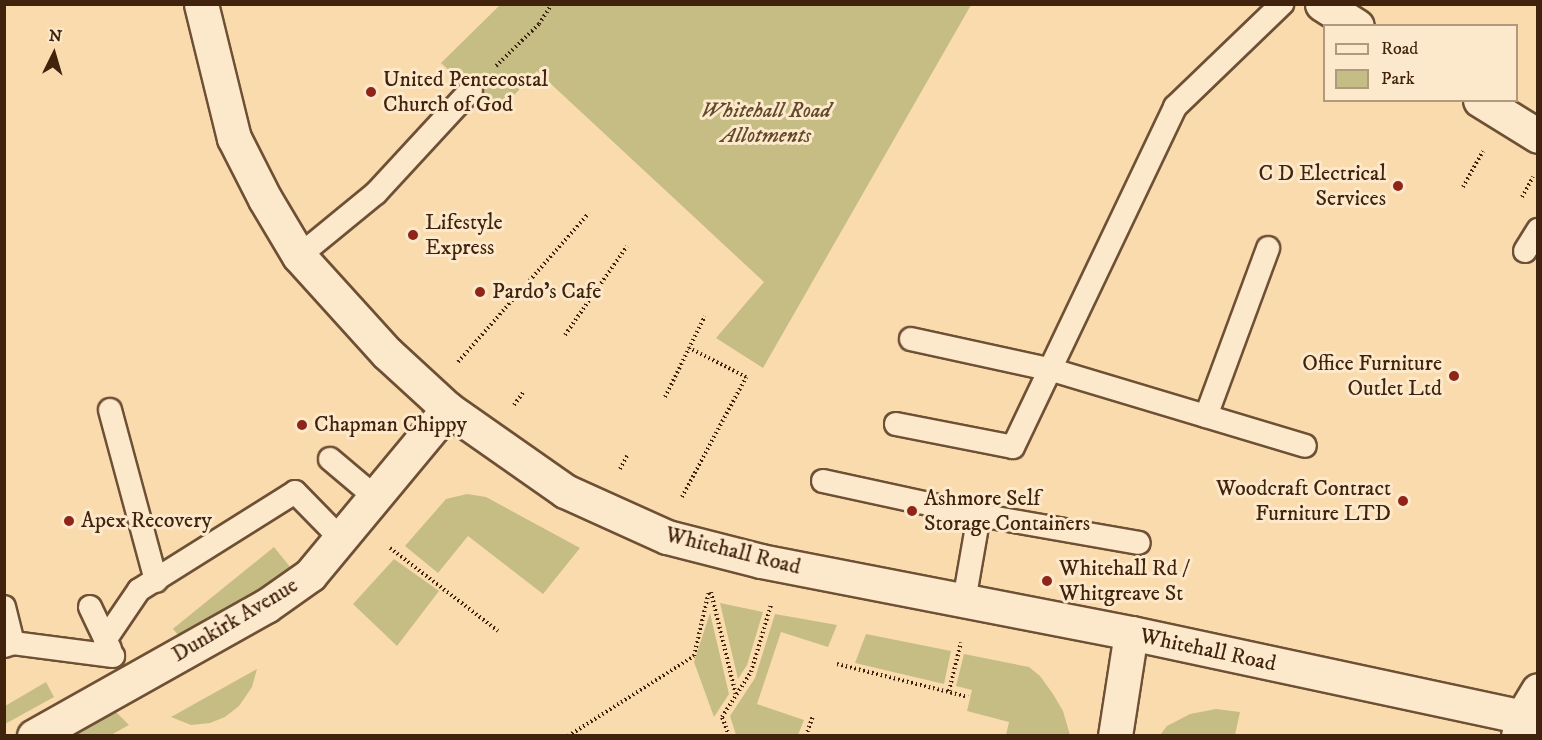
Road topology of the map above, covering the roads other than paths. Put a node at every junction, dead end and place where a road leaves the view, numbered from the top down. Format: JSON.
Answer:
{"nodes":[{"id":1,"x":201,"y":4,"type":"edge"},
{"id":2,"x":1282,"y":4,"type":"edge"},
{"id":3,"x":1322,"y":4,"type":"edge"},
{"id":4,"x":1354,"y":24,"type":"edge"},
{"id":5,"x":471,"y":90,"type":"road end"},
{"id":6,"x":1483,"y":102,"type":"edge"},
{"id":7,"x":1538,"y":136,"type":"edge"},
{"id":8,"x":1538,"y":230,"type":"edge"},
{"id":9,"x":1268,"y":248,"type":"dead end"},
{"id":10,"x":1525,"y":251,"type":"dead end"},
{"id":11,"x":299,"y":256,"type":"junction"},
{"id":12,"x":911,"y":339,"type":"dead end"},
{"id":13,"x":1049,"y":369,"type":"junction"},
{"id":14,"x":448,"y":409,"type":"junction"},
{"id":15,"x":110,"y":410,"type":"dead end"},
{"id":16,"x":1206,"y":416,"type":"junction"},
{"id":17,"x":896,"y":424,"type":"dead end"},
{"id":18,"x":1305,"y":446,"type":"dead end"},
{"id":19,"x":330,"y":459,"type":"dead end"},
{"id":20,"x":823,"y":481,"type":"dead end"},
{"id":21,"x":375,"y":497,"type":"junction"},
{"id":22,"x":979,"y":515,"type":"junction"},
{"id":23,"x":340,"y":539,"type":"junction"},
{"id":24,"x":1139,"y":543,"type":"dead end"},
{"id":25,"x":156,"y":581,"type":"junction"},
{"id":26,"x":964,"y":600,"type":"junction"},
{"id":27,"x":4,"y":607,"type":"edge"},
{"id":28,"x":90,"y":607,"type":"dead end"},
{"id":29,"x":1131,"y":633,"type":"junction"},
{"id":30,"x":9,"y":644,"type":"edge"},
{"id":31,"x":115,"y":660,"type":"junction"},
{"id":32,"x":1529,"y":715,"type":"edge"},
{"id":33,"x":34,"y":735,"type":"edge"},
{"id":34,"x":1115,"y":735,"type":"edge"}],
"edges":[{"from":1,"to":11,"type":"main road","name":"Whitehall Road"},
{"from":2,"to":13,"type":"lane"},
{"from":3,"to":4,"type":"main road"},
{"from":5,"to":11,"type":"lane"},
{"from":6,"to":7,"type":"main road"},
{"from":8,"to":10,"type":"lane"},
{"from":9,"to":16,"type":"lane"},
{"from":11,"to":14,"type":"main road","name":"Whitehall Road"},
{"from":12,"to":13,"type":"lane"},
{"from":13,"to":16,"type":"lane"},
{"from":13,"to":17,"type":"lane"},
{"from":14,"to":21,"type":"main road","name":"Dunkirk Avenue"},
{"from":14,"to":26,"type":"main road","name":"Whitehall Road"},
{"from":15,"to":25,"type":"lane"},
{"from":16,"to":18,"type":"lane"},
{"from":19,"to":21,"type":"lane"},
{"from":20,"to":22,"type":"lane"},
{"from":21,"to":23,"type":"main road","name":"Dunkirk Avenue"},
{"from":22,"to":24,"type":"lane"},
{"from":22,"to":26,"type":"lane"},
{"from":23,"to":25,"type":"lane"},
{"from":23,"to":31,"type":"main road","name":"Dunkirk Avenue"},
{"from":25,"to":31,"type":"lane"},
{"from":26,"to":29,"type":"main road","name":"Whitehall Road"},
{"from":27,"to":30,"type":"lane"},
{"from":28,"to":31,"type":"lane"},
{"from":29,"to":32,"type":"main road","name":"Whitehall Road"},
{"from":29,"to":34,"type":"main road"},
{"from":30,"to":31,"type":"lane"},
{"from":31,"to":33,"type":"main road","name":"Dunkirk Avenue"}]}
